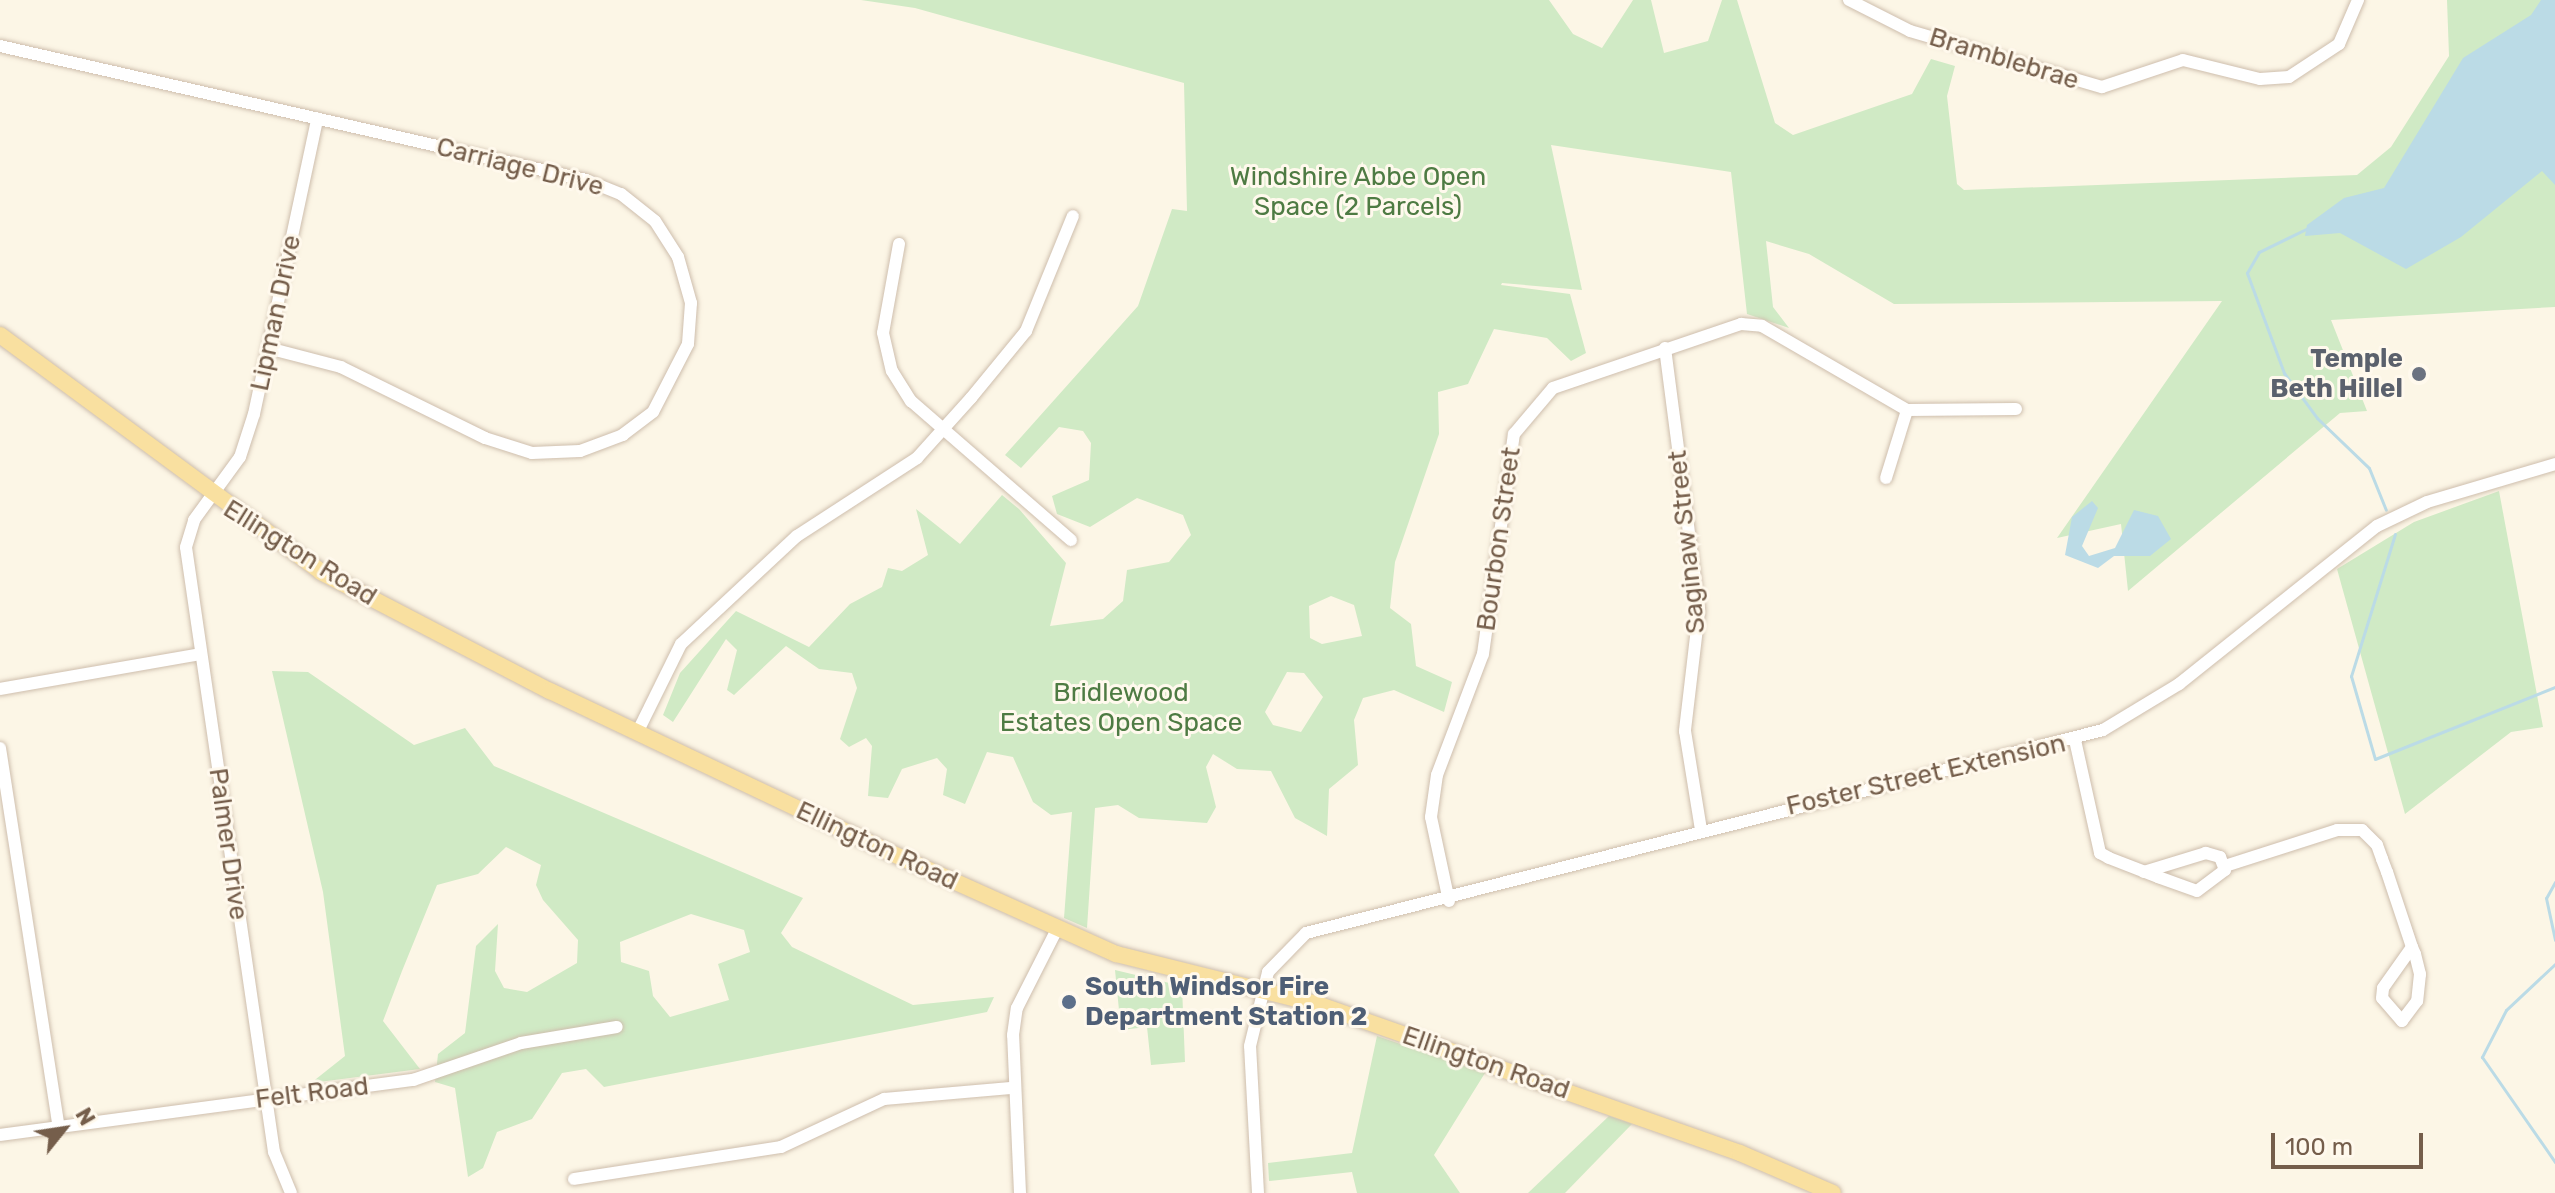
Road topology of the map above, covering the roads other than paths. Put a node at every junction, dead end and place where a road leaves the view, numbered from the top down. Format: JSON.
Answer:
{"nodes":[{"id":1,"x":1849,"y":0,"type":"edge"},
{"id":2,"x":2358,"y":0,"type":"edge"},
{"id":3,"x":0,"y":46,"type":"edge"},
{"id":4,"x":317,"y":119,"type":"junction"},
{"id":5,"x":1073,"y":216,"type":"dead end"},
{"id":6,"x":899,"y":244,"type":"dead end"},
{"id":7,"x":0,"y":335,"type":"edge"},
{"id":8,"x":268,"y":348,"type":"junction"},
{"id":9,"x":1665,"y":348,"type":"junction"},
{"id":10,"x":2016,"y":409,"type":"dead end"},
{"id":11,"x":1907,"y":410,"type":"junction"},
{"id":12,"x":943,"y":431,"type":"junction"},
{"id":13,"x":2555,"y":464,"type":"edge"},
{"id":14,"x":1886,"y":478,"type":"dead end"},
{"id":15,"x":211,"y":497,"type":"junction"},
{"id":16,"x":1071,"y":540,"type":"dead end"},
{"id":17,"x":200,"y":654,"type":"junction"},
{"id":18,"x":0,"y":689,"type":"edge"},
{"id":19,"x":637,"y":733,"type":"junction"},
{"id":20,"x":2075,"y":740,"type":"junction"},
{"id":21,"x":0,"y":748,"type":"edge"},
{"id":22,"x":1701,"y":830,"type":"junction"},
{"id":23,"x":2225,"y":866,"type":"junction"},
{"id":24,"x":2144,"y":872,"type":"junction"},
{"id":25,"x":1449,"y":901,"type":"junction"},
{"id":26,"x":1057,"y":929,"type":"junction"},
{"id":27,"x":2412,"y":947,"type":"junction"},
{"id":28,"x":1263,"y":990,"type":"junction"},
{"id":29,"x":617,"y":1027,"type":"dead end"},
{"id":30,"x":1011,"y":1088,"type":"junction"},
{"id":31,"x":266,"y":1099,"type":"junction"},
{"id":32,"x":59,"y":1127,"type":"junction"},
{"id":33,"x":0,"y":1135,"type":"edge"},
{"id":34,"x":574,"y":1179,"type":"dead end"},
{"id":35,"x":291,"y":1193,"type":"edge"},
{"id":36,"x":1020,"y":1193,"type":"edge"},
{"id":37,"x":1258,"y":1193,"type":"edge"},
{"id":38,"x":1833,"y":1193,"type":"edge"}],
"edges":[{"from":1,"to":2,"type":"street","name":"Bramblebrae"},
{"from":3,"to":4,"type":"street","name":"Carriage Drive"},
{"from":4,"to":8,"type":"street","name":"Lipman Drive"},
{"from":4,"to":8,"type":"street","name":"Carriage Drive"},
{"from":5,"to":12,"type":"street"},
{"from":6,"to":12,"type":"street"},
{"from":7,"to":15,"type":"main road","name":"Ellington Road"},
{"from":8,"to":15,"type":"street","name":"Lipman Drive"},
{"from":9,"to":11,"type":"street","name":"Bourbon Street"},
{"from":9,"to":22,"type":"street","name":"Saginaw Street"},
{"from":9,"to":25,"type":"street","name":"Bourbon Street"},
{"from":10,"to":11,"type":"street"},
{"from":11,"to":14,"type":"street"},
{"from":12,"to":16,"type":"street"},
{"from":12,"to":19,"type":"street"},
{"from":13,"to":20,"type":"street","name":"Foster Street Extension"},
{"from":15,"to":17,"type":"street","name":"Palmer Drive"},
{"from":15,"to":19,"type":"main road","name":"Ellington Road"},
{"from":17,"to":18,"type":"street"},
{"from":17,"to":31,"type":"street","name":"Palmer Drive"},
{"from":19,"to":26,"type":"main road","name":"Ellington Road"},
{"from":20,"to":22,"type":"street","name":"Foster Street Extension"},
{"from":20,"to":24,"type":"street"},
{"from":21,"to":32,"type":"street"},
{"from":22,"to":25,"type":"street","name":"Foster Street Extension"},
{"from":23,"to":24,"type":"street"},
{"from":23,"to":24,"type":"street"},
{"from":23,"to":27,"type":"street"},
{"from":25,"to":28,"type":"street","name":"Foster Street Extension"},
{"from":26,"to":28,"type":"main road","name":"Ellington Road"},
{"from":26,"to":30,"type":"street"},
{"from":27,"to":27,"type":"street"},
{"from":28,"to":37,"type":"street","name":"Foster Street Extension"},
{"from":28,"to":38,"type":"main road","name":"Ellington Road"},
{"from":29,"to":31,"type":"street","name":"Felt Road"},
{"from":30,"to":34,"type":"street"},
{"from":30,"to":36,"type":"street"},
{"from":31,"to":32,"type":"street","name":"Felt Road"},
{"from":31,"to":35,"type":"street","name":"Palmer Drive"},
{"from":32,"to":33,"type":"street","name":"Felt Road"}]}
